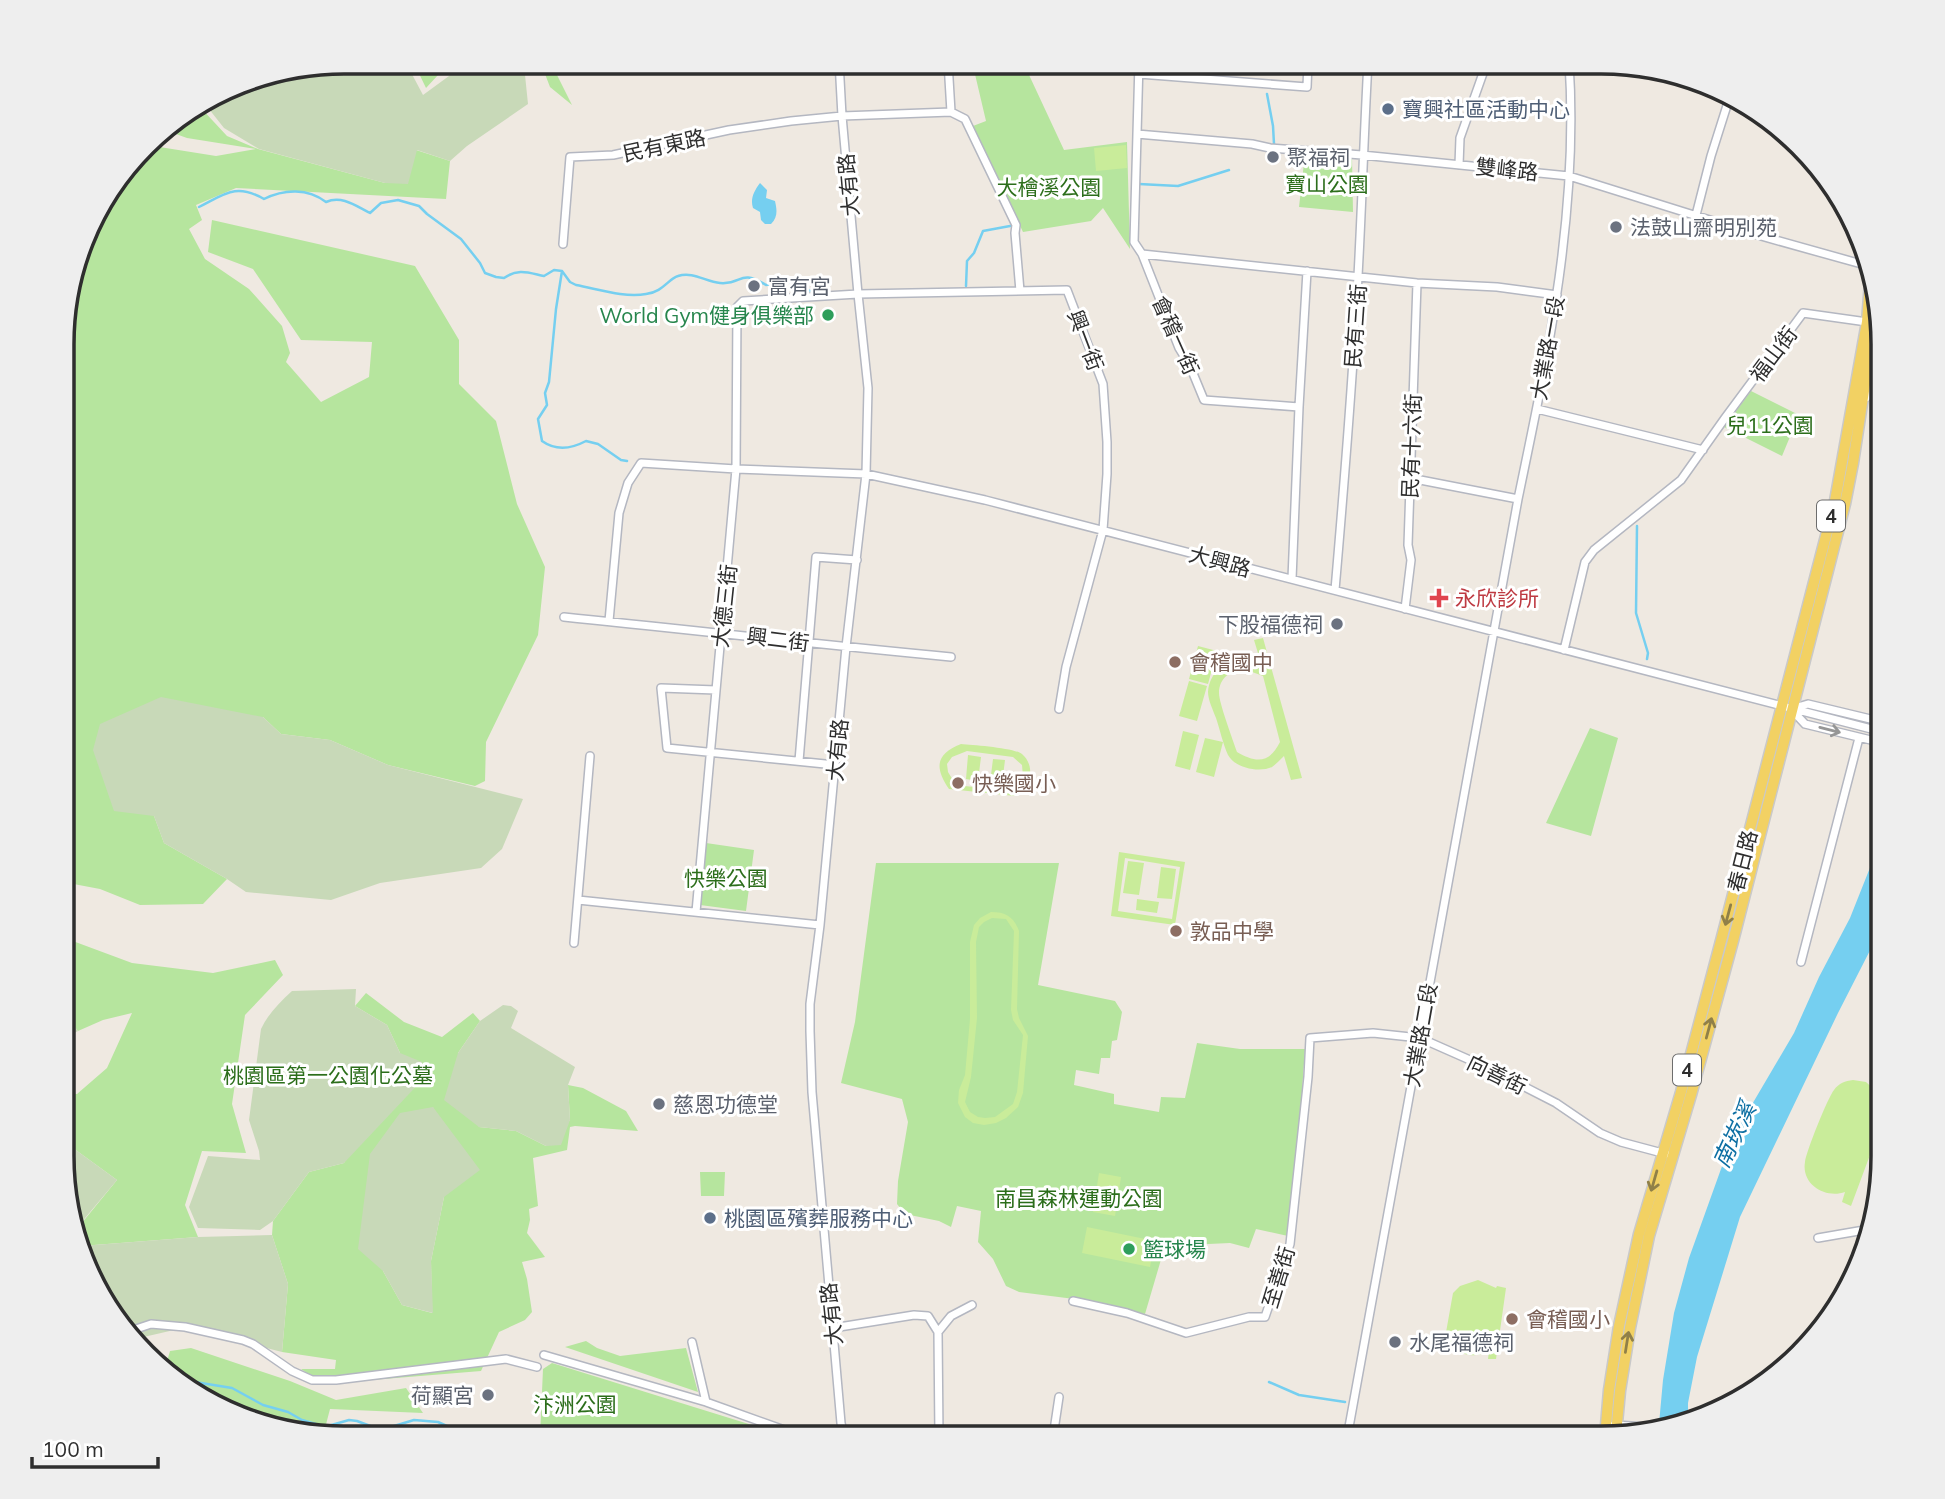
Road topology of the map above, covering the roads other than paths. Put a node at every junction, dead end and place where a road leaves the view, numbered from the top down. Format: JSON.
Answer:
{"nodes":[{"id":1,"x":840,"y":74,"type":"edge"},
{"id":2,"x":949,"y":74,"type":"edge"},
{"id":3,"x":1139,"y":74,"type":"joint"},
{"id":4,"x":1308,"y":74,"type":"edge"},
{"id":5,"x":1367,"y":74,"type":"edge"},
{"id":6,"x":1483,"y":74,"type":"edge"},
{"id":7,"x":1570,"y":74,"type":"edge"},
{"id":8,"x":1727,"y":105,"type":"edge"},
{"id":9,"x":951,"y":113,"type":"junction"},
{"id":10,"x":842,"y":116,"type":"junction"},
{"id":11,"x":1137,"y":134,"type":"junction"},
{"id":12,"x":1362,"y":155,"type":"junction"},
{"id":13,"x":1460,"y":164,"type":"junction"},
{"id":14,"x":1569,"y":176,"type":"junction"},
{"id":15,"x":1696,"y":215,"type":"junction"},
{"id":16,"x":563,"y":244,"type":"dead end"},
{"id":17,"x":1142,"y":254,"type":"junction"},
{"id":18,"x":1859,"y":263,"type":"edge"},
{"id":19,"x":1307,"y":271,"type":"junction"},
{"id":20,"x":1358,"y":276,"type":"junction"},
{"id":21,"x":1417,"y":282,"type":"junction"},
{"id":22,"x":1020,"y":291,"type":"junction"},
{"id":23,"x":858,"y":294,"type":"junction"},
{"id":24,"x":1557,"y":295,"type":"junction"},
{"id":25,"x":743,"y":301,"type":"joint"},
{"id":26,"x":1870,"y":319,"type":"edge"},
{"id":27,"x":1871,"y":333,"type":"edge"},
{"id":28,"x":1871,"y":340,"type":"edge"},
{"id":29,"x":1871,"y":384,"type":"edge"},
{"id":30,"x":1299,"y":407,"type":"junction"},
{"id":31,"x":1537,"y":409,"type":"junction"},
{"id":32,"x":1861,"y":412,"type":"junction"},
{"id":33,"x":1703,"y":450,"type":"junction"},
{"id":34,"x":736,"y":469,"type":"junction"},
{"id":35,"x":866,"y":474,"type":"junction"},
{"id":36,"x":1410,"y":478,"type":"junction"},
{"id":37,"x":1518,"y":499,"type":"junction"},
{"id":38,"x":1103,"y":530,"type":"junction"},
{"id":39,"x":857,"y":560,"type":"junction"},
{"id":40,"x":1292,"y":579,"type":"junction"},
{"id":41,"x":1335,"y":590,"type":"junction"},
{"id":42,"x":1405,"y":609,"type":"junction"},
{"id":43,"x":564,"y":617,"type":"dead end"},
{"id":44,"x":609,"y":621,"type":"junction"},
{"id":45,"x":720,"y":632,"type":"junction"},
{"id":46,"x":1494,"y":632,"type":"junction"},
{"id":47,"x":809,"y":644,"type":"junction"},
{"id":48,"x":846,"y":647,"type":"junction"},
{"id":49,"x":1564,"y":650,"type":"junction"},
{"id":50,"x":951,"y":657,"type":"dead end"},
{"id":51,"x":716,"y":690,"type":"junction"},
{"id":52,"x":1786,"y":707,"type":"junction"},
{"id":53,"x":1059,"y":709,"type":"dead end"},
{"id":54,"x":1871,"y":719,"type":"edge"},
{"id":55,"x":1871,"y":729,"type":"edge"},
{"id":56,"x":1859,"y":738,"type":"junction"},
{"id":57,"x":1871,"y":740,"type":"edge"},
{"id":58,"x":709,"y":752,"type":"junction"},
{"id":59,"x":590,"y":756,"type":"dead end"},
{"id":60,"x":799,"y":761,"type":"junction"},
{"id":61,"x":835,"y":765,"type":"junction"},
{"id":62,"x":578,"y":900,"type":"junction"},
{"id":63,"x":696,"y":912,"type":"junction"},
{"id":64,"x":820,"y":925,"type":"junction"},
{"id":65,"x":574,"y":943,"type":"dead end"},
{"id":66,"x":1801,"y":962,"type":"dead end"},
{"id":67,"x":1310,"y":1038,"type":"joint"},
{"id":68,"x":1420,"y":1038,"type":"junction"},
{"id":69,"x":1668,"y":1154,"type":"junction"},
{"id":70,"x":1860,"y":1230,"type":"edge"},
{"id":71,"x":1818,"y":1237,"type":"dead end"},
{"id":72,"x":1073,"y":1301,"type":"dead end"},
{"id":73,"x":972,"y":1305,"type":"dead end"},
{"id":74,"x":833,"y":1328,"type":"junction"},
{"id":75,"x":137,"y":1329,"type":"edge"},
{"id":76,"x":938,"y":1332,"type":"junction"},
{"id":77,"x":692,"y":1342,"type":"dead end"},
{"id":78,"x":544,"y":1355,"type":"dead end"},
{"id":79,"x":537,"y":1367,"type":"dead end"},
{"id":80,"x":1059,"y":1397,"type":"dead end"},
{"id":81,"x":706,"y":1402,"type":"junction"},
{"id":82,"x":1612,"y":1425,"type":"edge"},
{"id":83,"x":773,"y":1426,"type":"edge"},
{"id":84,"x":842,"y":1426,"type":"edge"},
{"id":85,"x":939,"y":1426,"type":"edge"},
{"id":86,"x":1055,"y":1426,"type":"edge"},
{"id":87,"x":1349,"y":1426,"type":"edge"}],
"edges":[{"from":1,"to":10,"type":"street","name":"大有路"},
{"from":2,"to":9,"type":"street"},
{"from":3,"to":4,"type":"street"},
{"from":3,"to":11,"type":"street","name":"會稽一街"},
{"from":5,"to":12,"type":"street","name":"民有三街"},
{"from":6,"to":13,"type":"street"},
{"from":7,"to":14,"type":"street","name":"大業路一段"},
{"from":8,"to":15,"type":"street"},
{"from":9,"to":10,"type":"street"},
{"from":9,"to":22,"type":"street"},
{"from":10,"to":16,"type":"street","name":"民有東路"},
{"from":10,"to":23,"type":"street","name":"大有路"},
{"from":11,"to":12,"type":"street","name":"雙峰路"},
{"from":11,"to":17,"type":"street","name":"會稽一街"},
{"from":12,"to":13,"type":"street","name":"雙峰路"},
{"from":12,"to":20,"type":"street","name":"民有三街"},
{"from":13,"to":14,"type":"street","name":"雙峰路"},
{"from":14,"to":15,"type":"street","name":"雙峰路"},
{"from":14,"to":24,"type":"street","name":"大業路一段"},
{"from":15,"to":18,"type":"street","name":"雙峰路"},
{"from":17,"to":19,"type":"street"},
{"from":17,"to":30,"type":"street","name":"會稽一街"},
{"from":19,"to":20,"type":"street"},
{"from":19,"to":30,"type":"street"},
{"from":20,"to":21,"type":"street"},
{"from":20,"to":41,"type":"street","name":"民有三街"},
{"from":21,"to":24,"type":"street"},
{"from":21,"to":36,"type":"street","name":"民有十六街"},
{"from":22,"to":23,"type":"street","name":"興一街"},
{"from":22,"to":38,"type":"street","name":"興一街"},
{"from":23,"to":25,"type":"street","name":"興一街"},
{"from":23,"to":35,"type":"street","name":"大有路"},
{"from":24,"to":31,"type":"street","name":"大業路一段"},
{"from":25,"to":34,"type":"street","name":"大德三街"},
{"from":26,"to":33,"type":"street","name":"福山街"},
{"from":27,"to":52,"type":"main road","name":"春日路","number":"4"},
{"from":28,"to":32,"type":"main road","name":"春日路","number":"4"},
{"from":29,"to":32,"type":"street"},
{"from":30,"to":40,"type":"street"},
{"from":31,"to":33,"type":"street"},
{"from":31,"to":37,"type":"street","name":"大業路一段"},
{"from":32,"to":52,"type":"main road","name":"春日路","number":"4"},
{"from":33,"to":49,"type":"street","name":"福山街"},
{"from":34,"to":35,"type":"street","name":"大興路"},
{"from":34,"to":44,"type":"street","name":"大興路"},
{"from":34,"to":45,"type":"street","name":"大德三街"},
{"from":35,"to":38,"type":"street","name":"大興路"},
{"from":35,"to":39,"type":"street","name":"大有路"},
{"from":36,"to":37,"type":"street"},
{"from":36,"to":42,"type":"street","name":"民有十六街"},
{"from":37,"to":46,"type":"street","name":"大業路一段"},
{"from":38,"to":40,"type":"street","name":"大興路"},
{"from":38,"to":53,"type":"street","name":"興一街"},
{"from":39,"to":47,"type":"street"},
{"from":39,"to":48,"type":"street","name":"大有路"},
{"from":40,"to":41,"type":"street","name":"大興路"},
{"from":41,"to":42,"type":"street","name":"大興路"},
{"from":42,"to":46,"type":"street","name":"大興路"},
{"from":43,"to":44,"type":"street","name":"興二街"},
{"from":44,"to":45,"type":"street","name":"興二街"},
{"from":45,"to":47,"type":"street","name":"興二街"},
{"from":45,"to":51,"type":"street","name":"大德三街"},
{"from":46,"to":49,"type":"street","name":"大興路"},
{"from":46,"to":68,"type":"street","name":"大業路二段"},
{"from":47,"to":48,"type":"street","name":"興二街"},
{"from":47,"to":60,"type":"street"},
{"from":48,"to":50,"type":"street","name":"興二街"},
{"from":48,"to":61,"type":"street","name":"大有路"},
{"from":49,"to":52,"type":"street","name":"大興路"},
{"from":51,"to":58,"type":"street","name":"大德三街"},
{"from":51,"to":58,"type":"street"},
{"from":52,"to":54,"type":"street"},
{"from":52,"to":55,"type":"street"},
{"from":52,"to":56,"type":"street","one_way":true},
{"from":52,"to":69,"type":"main road","name":"春日路","number":"4"},
{"from":56,"to":57,"type":"street"},
{"from":56,"to":66,"type":"street"},
{"from":58,"to":60,"type":"street"},
{"from":58,"to":63,"type":"street","name":"大德三街"},
{"from":59,"to":62,"type":"street"},
{"from":60,"to":61,"type":"street"},
{"from":61,"to":64,"type":"street","name":"大有路"},
{"from":62,"to":63,"type":"street"},
{"from":62,"to":65,"type":"street"},
{"from":63,"to":64,"type":"street"},
{"from":64,"to":74,"type":"street","name":"大有路"},
{"from":67,"to":68,"type":"street","name":"向善街"},
{"from":67,"to":72,"type":"street","name":"至善街"},
{"from":68,"to":69,"type":"street","name":"向善街"},
{"from":68,"to":87,"type":"street","name":"大業路二段"},
{"from":69,"to":82,"type":"main road","name":"春日路","number":"4"},
{"from":70,"to":71,"type":"street"},
{"from":73,"to":76,"type":"street"},
{"from":74,"to":76,"type":"street"},
{"from":74,"to":84,"type":"street","name":"大有路"},
{"from":75,"to":79,"type":"street"},
{"from":76,"to":85,"type":"street"},
{"from":77,"to":81,"type":"street"},
{"from":78,"to":81,"type":"street"},
{"from":80,"to":86,"type":"street"},
{"from":81,"to":83,"type":"street"}]}
